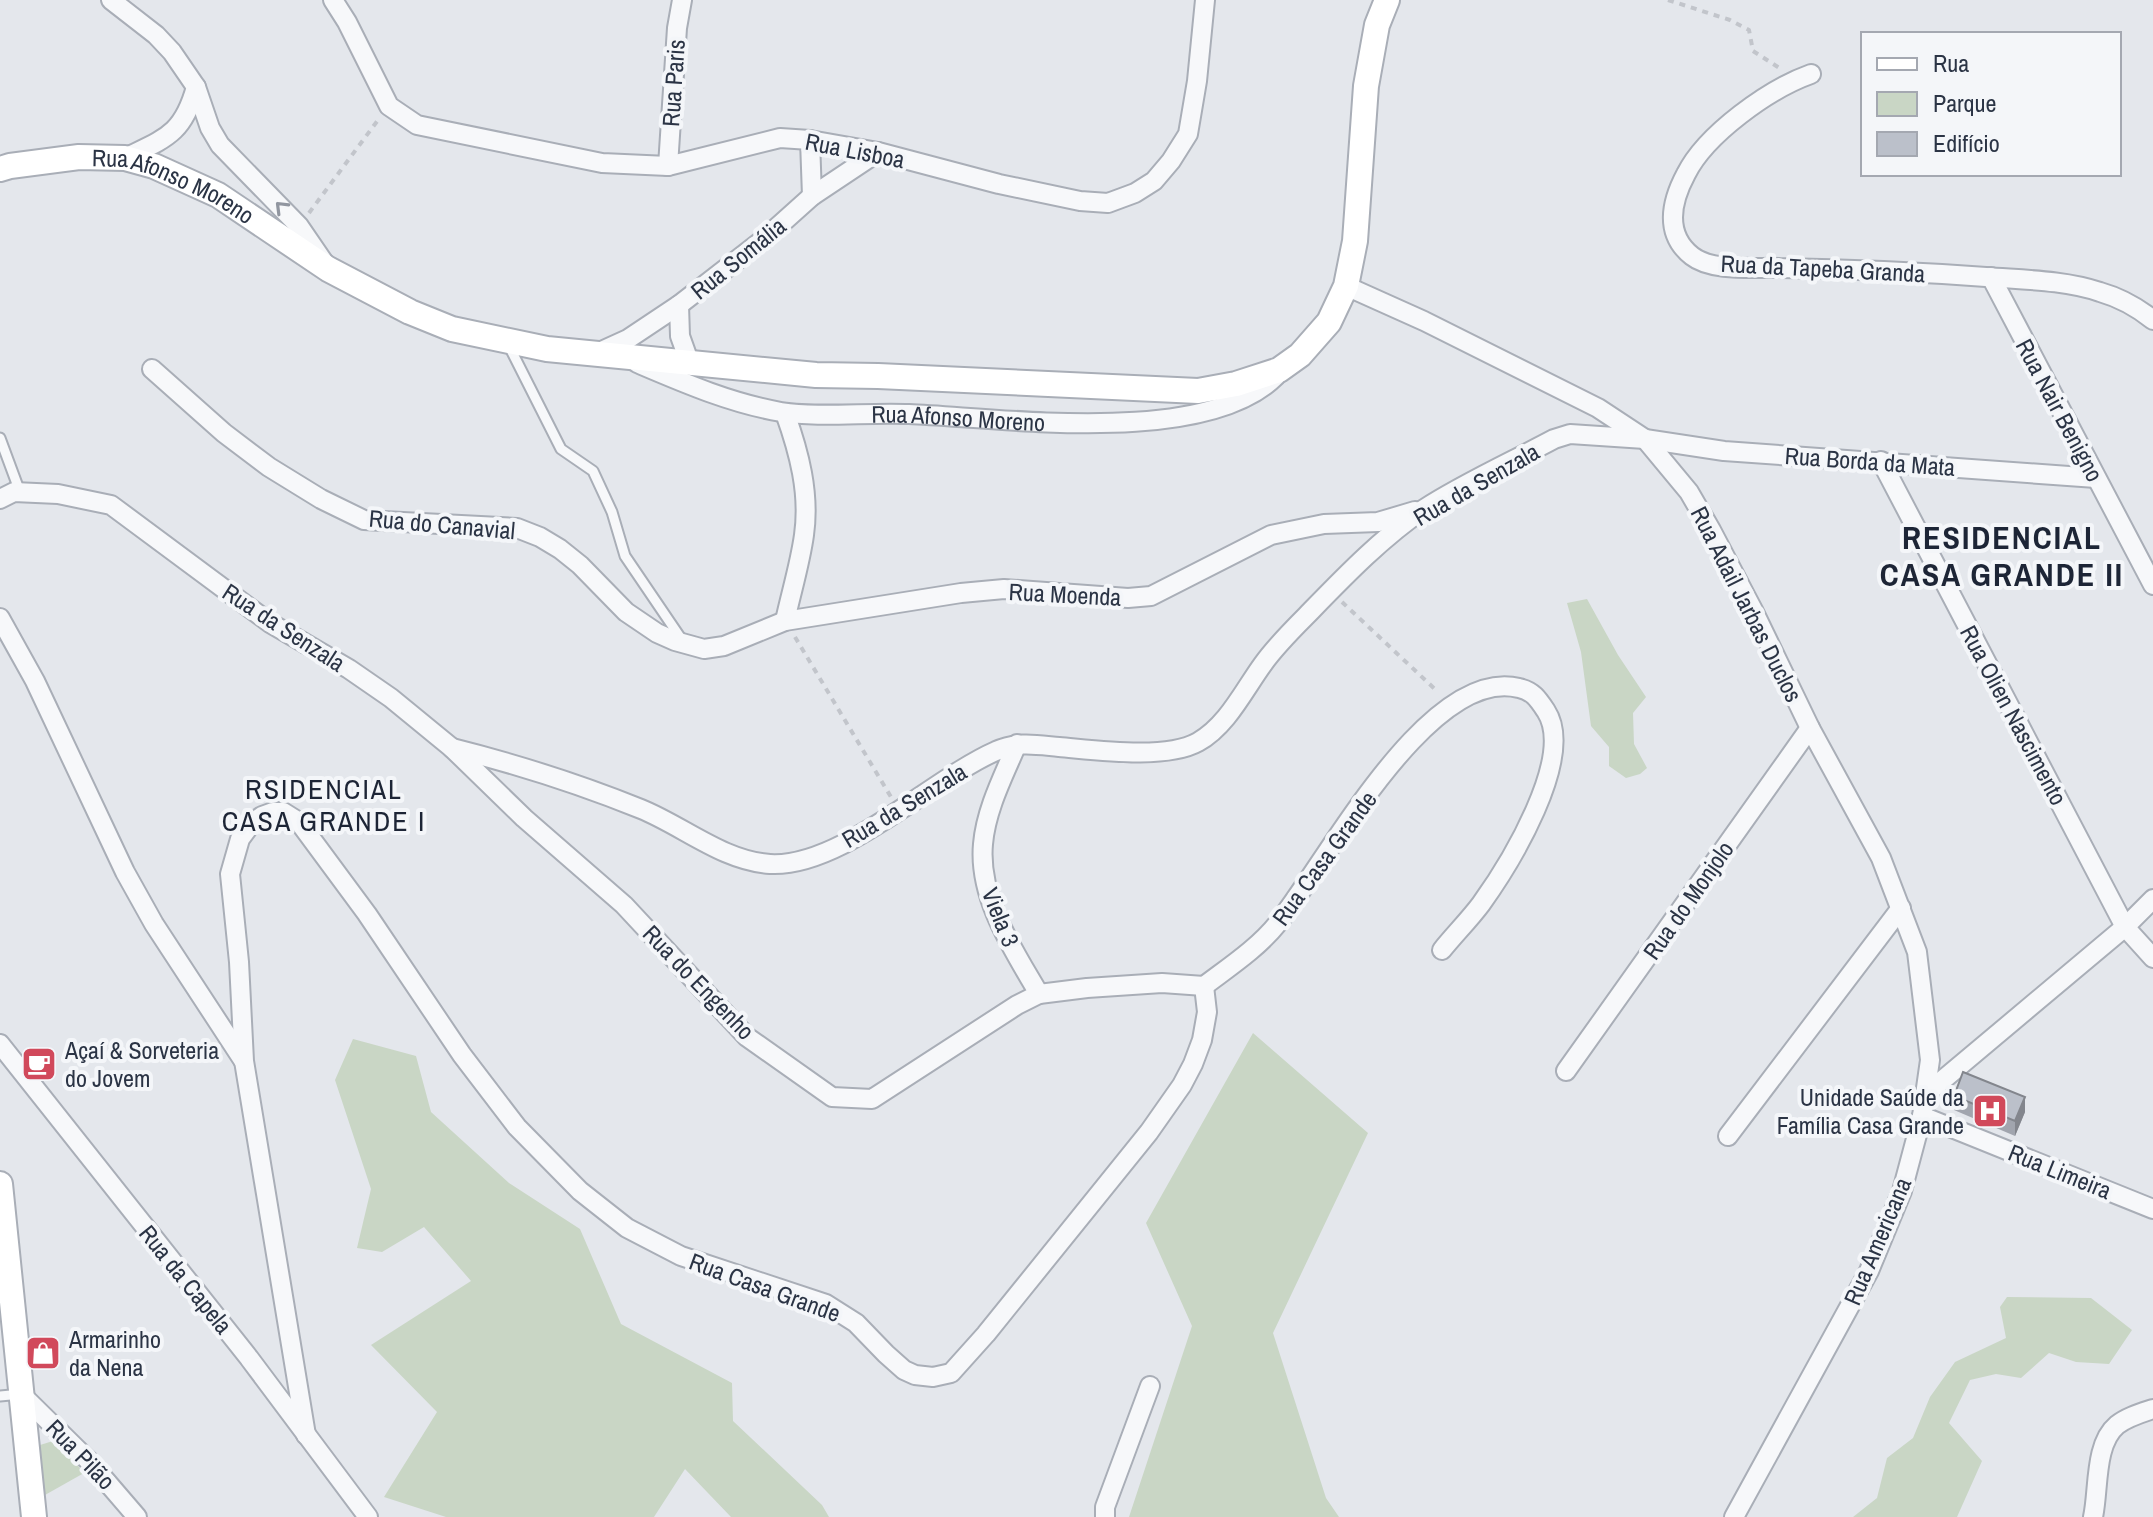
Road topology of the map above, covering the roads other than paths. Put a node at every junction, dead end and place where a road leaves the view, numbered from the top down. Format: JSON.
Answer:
{"nodes":[{"id":1,"x":111,"y":0,"type":"edge"},
{"id":2,"x":333,"y":0,"type":"edge"},
{"id":3,"x":350,"y":0,"type":"edge"},
{"id":4,"x":682,"y":0,"type":"edge"},
{"id":5,"x":1205,"y":0,"type":"edge"},
{"id":6,"x":1387,"y":0,"type":"edge"},
{"id":7,"x":347,"y":22,"type":"junction"},
{"id":8,"x":1804,"y":76,"type":"road end"},
{"id":9,"x":196,"y":87,"type":"junction"},
{"id":10,"x":810,"y":140,"type":"junction"},
{"id":11,"x":878,"y":152,"type":"junction"},
{"id":12,"x":125,"y":158,"type":"junction"},
{"id":13,"x":668,"y":166,"type":"junction"},
{"id":14,"x":0,"y":169,"type":"edge"},
{"id":15,"x":812,"y":196,"type":"junction"},
{"id":16,"x":328,"y":269,"type":"junction"},
{"id":17,"x":1991,"y":277,"type":"junction"},
{"id":18,"x":1346,"y":286,"type":"junction"},
{"id":19,"x":679,"y":305,"type":"junction"},
{"id":20,"x":2153,"y":320,"type":"edge"},
{"id":21,"x":507,"y":341,"type":"junction"},
{"id":22,"x":593,"y":355,"type":"junction"},
{"id":23,"x":623,"y":358,"type":"junction"},
{"id":24,"x":1288,"y":363,"type":"junction"},
{"id":25,"x":690,"y":364,"type":"junction"},
{"id":26,"x":152,"y":369,"type":"dead end"},
{"id":27,"x":785,"y":413,"type":"junction"},
{"id":28,"x":0,"y":438,"type":"edge"},
{"id":29,"x":1645,"y":439,"type":"junction"},
{"id":30,"x":1881,"y":461,"type":"junction"},
{"id":31,"x":2096,"y":478,"type":"junction"},
{"id":32,"x":20,"y":492,"type":"junction"},
{"id":33,"x":0,"y":499,"type":"edge"},
{"id":34,"x":1425,"y":508,"type":"junction"},
{"id":35,"x":2153,"y":585,"type":"edge"},
{"id":36,"x":0,"y":618,"type":"edge"},
{"id":37,"x":785,"y":621,"type":"junction"},
{"id":38,"x":685,"y":644,"type":"junction"},
{"id":39,"x":1810,"y":728,"type":"junction"},
{"id":40,"x":1017,"y":744,"type":"junction"},
{"id":41,"x":452,"y":748,"type":"junction"},
{"id":42,"x":2153,"y":899,"type":"edge"},
{"id":43,"x":1901,"y":908,"type":"junction"},
{"id":44,"x":2125,"y":927,"type":"junction"},
{"id":45,"x":1442,"y":950,"type":"dead end"},
{"id":46,"x":2153,"y":958,"type":"edge"},
{"id":47,"x":1204,"y":986,"type":"junction"},
{"id":48,"x":1039,"y":994,"type":"junction"},
{"id":49,"x":0,"y":1044,"type":"edge"},
{"id":50,"x":244,"y":1061,"type":"junction"},
{"id":51,"x":1566,"y":1071,"type":"dead end"},
{"id":52,"x":1926,"y":1094,"type":"junction"},
{"id":53,"x":1922,"y":1116,"type":"junction"},
{"id":54,"x":1728,"y":1136,"type":"dead end"},
{"id":55,"x":0,"y":1184,"type":"edge"},
{"id":56,"x":2153,"y":1209,"type":"edge"},
{"id":57,"x":1150,"y":1386,"type":"dead end"},
{"id":58,"x":11,"y":1395,"type":"edge"},
{"id":59,"x":2153,"y":1409,"type":"edge"},
{"id":60,"x":306,"y":1435,"type":"junction"},
{"id":61,"x":34,"y":1517,"type":"edge"},
{"id":62,"x":137,"y":1517,"type":"edge"},
{"id":63,"x":368,"y":1517,"type":"edge"},
{"id":64,"x":1105,"y":1517,"type":"edge"},
{"id":65,"x":1734,"y":1517,"type":"edge"},
{"id":66,"x":2093,"y":1517,"type":"edge"}],
"edges":[{"from":1,"to":9,"type":"street","name":"Rua Afonso Moreno"},
{"from":2,"to":7,"type":"street"},
{"from":3,"to":7,"type":"street"},
{"from":4,"to":13,"type":"street","name":"Rua Paris"},
{"from":5,"to":11,"type":"street","name":"Rua Lisboa"},
{"from":6,"to":18,"type":"main road","name":"Rua Afonso Moreno"},
{"from":7,"to":13,"type":"street","name":"Rua Lisboa"},
{"from":8,"to":17,"type":"street","name":"Rua da Tapeba Granda"},
{"from":9,"to":12,"type":"street"},
{"from":16,"to":9,"type":"street","name":"Rua Afonso Moreno","one_way":true},
{"from":10,"to":11,"type":"street","name":"Rua Lisboa"},
{"from":10,"to":13,"type":"street","name":"Rua Lisboa"},
{"from":10,"to":15,"type":"street"},
{"from":11,"to":15,"type":"street","name":"Rua Somália"},
{"from":12,"to":14,"type":"main road","name":"Rua Afonso Moreno"},
{"from":12,"to":16,"type":"main road","name":"Rua Afonso Moreno"},
{"from":15,"to":19,"type":"street","name":"Rua Somália"},
{"from":16,"to":21,"type":"main road","name":"Rua Afonso Moreno"},
{"from":17,"to":20,"type":"street","name":"Rua da Tapeba Granda"},
{"from":17,"to":31,"type":"street","name":"Rua Nair Benigno"},
{"from":18,"to":24,"type":"main road","name":"Rua Afonso Moreno"},
{"from":18,"to":29,"type":"street","name":"Rua Adail Jarbas Duclos"},
{"from":19,"to":22,"type":"street","name":"Rua Somália"},
{"from":19,"to":25,"type":"street"},
{"from":21,"to":22,"type":"main road","name":"Rua Afonso Moreno"},
{"from":21,"to":38,"type":"lane"},
{"from":22,"to":23,"type":"main road","name":"Rua Afonso Moreno"},
{"from":23,"to":25,"type":"main road","name":"Rua Afonso Moreno"},
{"from":23,"to":27,"type":"street","name":"Rua Afonso Moreno"},
{"from":24,"to":25,"type":"main road","name":"Rua Afonso Moreno"},
{"from":24,"to":27,"type":"street","name":"Rua Afonso Moreno"},
{"from":26,"to":38,"type":"street","name":"Rua do Canavial"},
{"from":27,"to":37,"type":"street"},
{"from":28,"to":32,"type":"lane"},
{"from":29,"to":30,"type":"street","name":"Rua Borda da Mata"},
{"from":29,"to":34,"type":"street","name":"Rua da Senzala"},
{"from":29,"to":39,"type":"street","name":"Rua Adail Jarbas Duclos"},
{"from":30,"to":31,"type":"street","name":"Rua Borda da Mata"},
{"from":30,"to":44,"type":"street","name":"Rua Olien Nascimento"},
{"from":31,"to":35,"type":"street","name":"Rua Nair Benigno"},
{"from":32,"to":33,"type":"street","name":"Rua da Senzala"},
{"from":32,"to":41,"type":"street","name":"Rua da Senzala"},
{"from":34,"to":37,"type":"street","name":"Rua Moenda"},
{"from":34,"to":40,"type":"street","name":"Rua da Senzala"},
{"from":36,"to":50,"type":"street"},
{"from":37,"to":38,"type":"street","name":"Rua do Canavial"},
{"from":39,"to":43,"type":"street","name":"Rua Adail Jarbas Duclos"},
{"from":39,"to":51,"type":"street","name":"Rua do Monjolo"},
{"from":40,"to":41,"type":"street","name":"Rua da Senzala"},
{"from":40,"to":48,"type":"street","name":"Viela 3"},
{"from":41,"to":48,"type":"street","name":"Rua do Engenho"},
{"from":42,"to":44,"type":"street"},
{"from":43,"to":52,"type":"street","name":"Rua Adail Jarbas Duclos"},
{"from":43,"to":54,"type":"street"},
{"from":44,"to":46,"type":"street","name":"Rua Olien Nascimento"},
{"from":44,"to":52,"type":"street"},
{"from":45,"to":47,"type":"street","name":"Rua Casa Grande"},
{"from":47,"to":48,"type":"street","name":"Rua do Engenho"},
{"from":47,"to":50,"type":"street","name":"Rua Casa Grande"},
{"from":49,"to":60,"type":"street","name":"Rua da Capela"},
{"from":50,"to":60,"type":"street","name":"Rua Casa Grande"},
{"from":52,"to":53,"type":"street","name":"Rua Americana"},
{"from":53,"to":56,"type":"street","name":"Rua Limeira"},
{"from":53,"to":65,"type":"street","name":"Rua Americana"},
{"from":55,"to":58,"type":"main road"},
{"from":57,"to":64,"type":"street"},
{"from":58,"to":61,"type":"main road"},
{"from":58,"to":62,"type":"street","name":"Rua Pilão"},
{"from":59,"to":66,"type":"street"},
{"from":60,"to":63,"type":"street","name":"Rua da Capela"}]}
